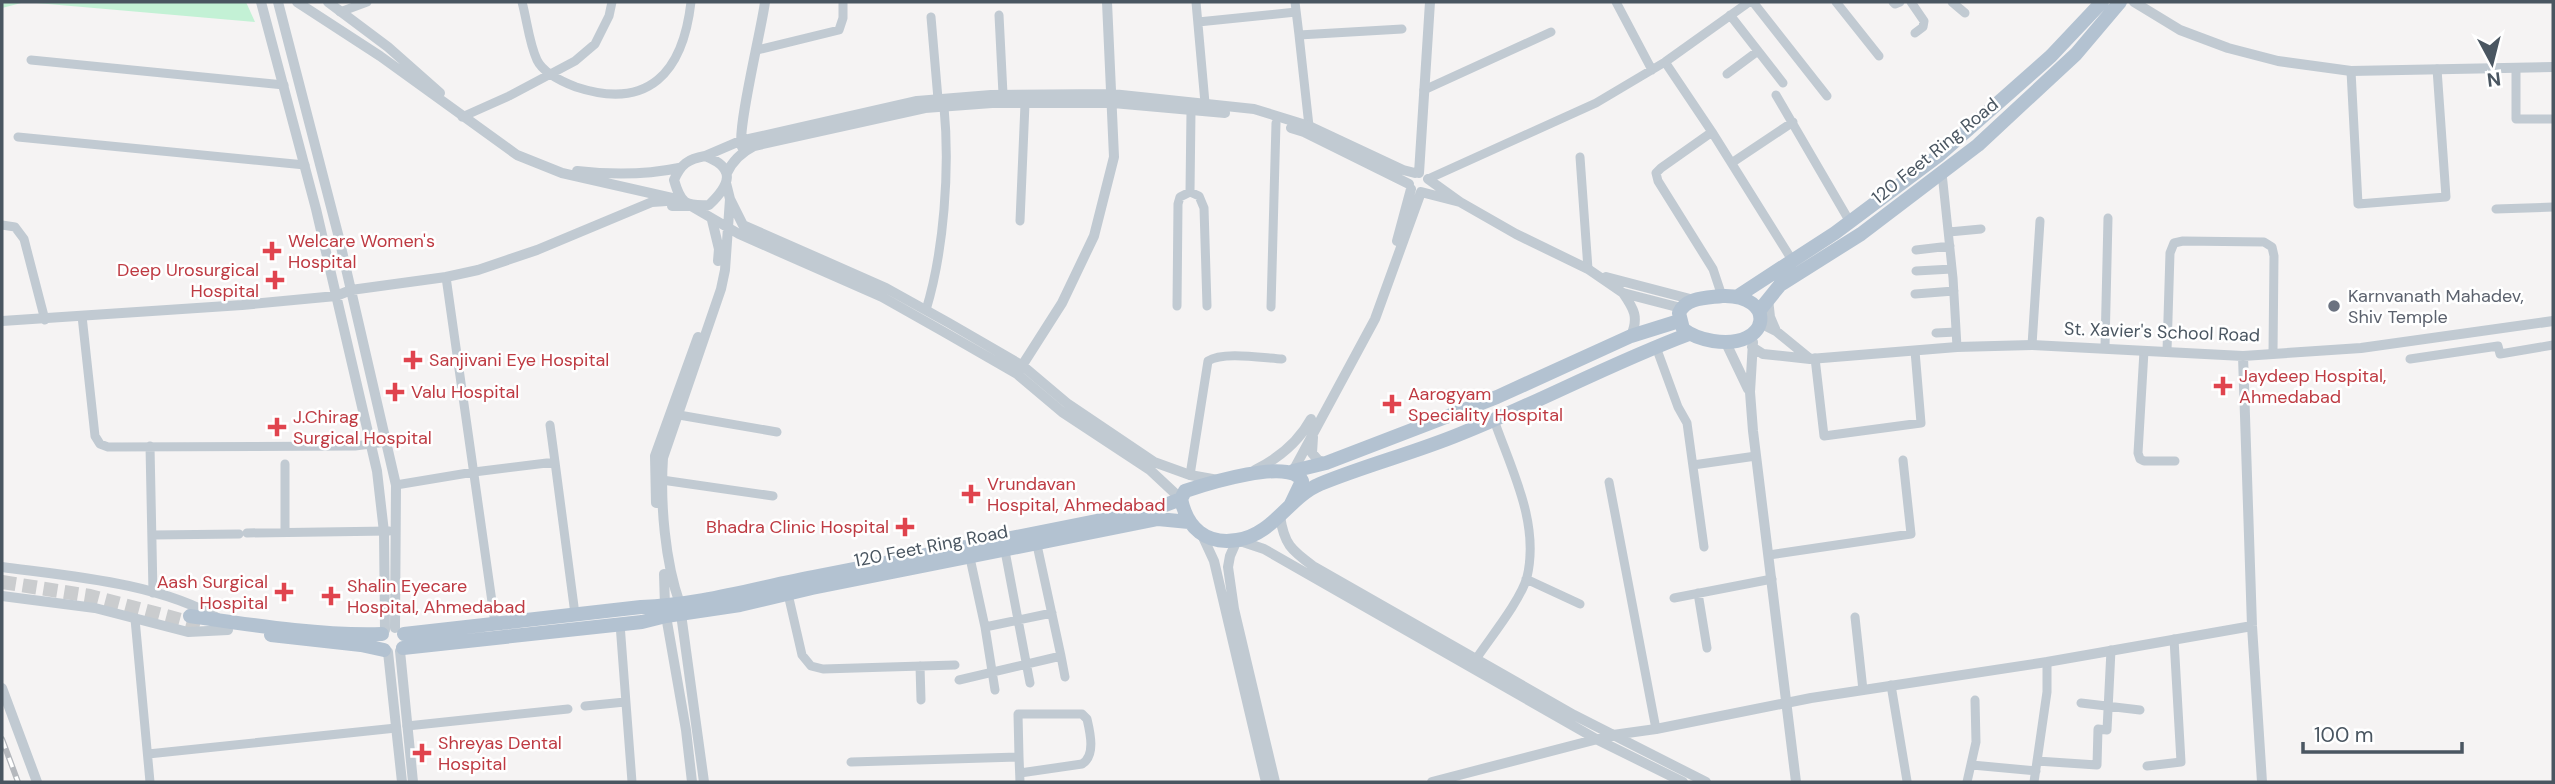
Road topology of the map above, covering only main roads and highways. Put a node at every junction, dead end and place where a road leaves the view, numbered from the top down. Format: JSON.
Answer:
{"nodes":[{"id":1,"x":2102,"y":2,"type":"edge"},
{"id":2,"x":2120,"y":2,"type":"edge"},
{"id":3,"x":1738,"y":296,"type":"junction"},
{"id":4,"x":1685,"y":310,"type":"junction"},
{"id":5,"x":1756,"y":329,"type":"junction"},
{"id":6,"x":1689,"y":334,"type":"junction"},
{"id":7,"x":1293,"y":471,"type":"junction"},
{"id":8,"x":1181,"y":499,"type":"junction"},
{"id":9,"x":1291,"y":503,"type":"junction"},
{"id":10,"x":1189,"y":522,"type":"junction"},
{"id":11,"x":673,"y":610,"type":"junction"},
{"id":12,"x":195,"y":621,"type":"tunnel mouth"},
{"id":13,"x":393,"y":641,"type":"junction"}],
"edges":[{"from":1,"to":3,"type":"main road","name":"120 Feet Ring Road"},
{"from":2,"to":5,"type":"main road","name":"120 Feet Ring Road"},
{"from":3,"to":4,"type":"main road"},
{"from":3,"to":5,"type":"main road"},
{"from":4,"to":6,"type":"main road"},
{"from":4,"to":7,"type":"main road"},
{"from":5,"to":6,"type":"main road"},
{"from":6,"to":9,"type":"main road"},
{"from":7,"to":8,"type":"main road","name":"120 Feet Ring Road"},
{"from":7,"to":9,"type":"main road"},
{"from":8,"to":10,"type":"main road"},
{"from":8,"to":11,"type":"main road","name":"120 Feet Ring Road"},
{"from":9,"to":10,"type":"main road"},
{"from":10,"to":11,"type":"main road","name":"120 Feet Ring Road"},
{"from":11,"to":13,"type":"main road","name":"120 Feet Ring Road"},
{"from":11,"to":13,"type":"main road","name":"120 Feet Ring Road"},
{"from":12,"to":13,"type":"main road","name":"120 Feet Ring Road"}]}
